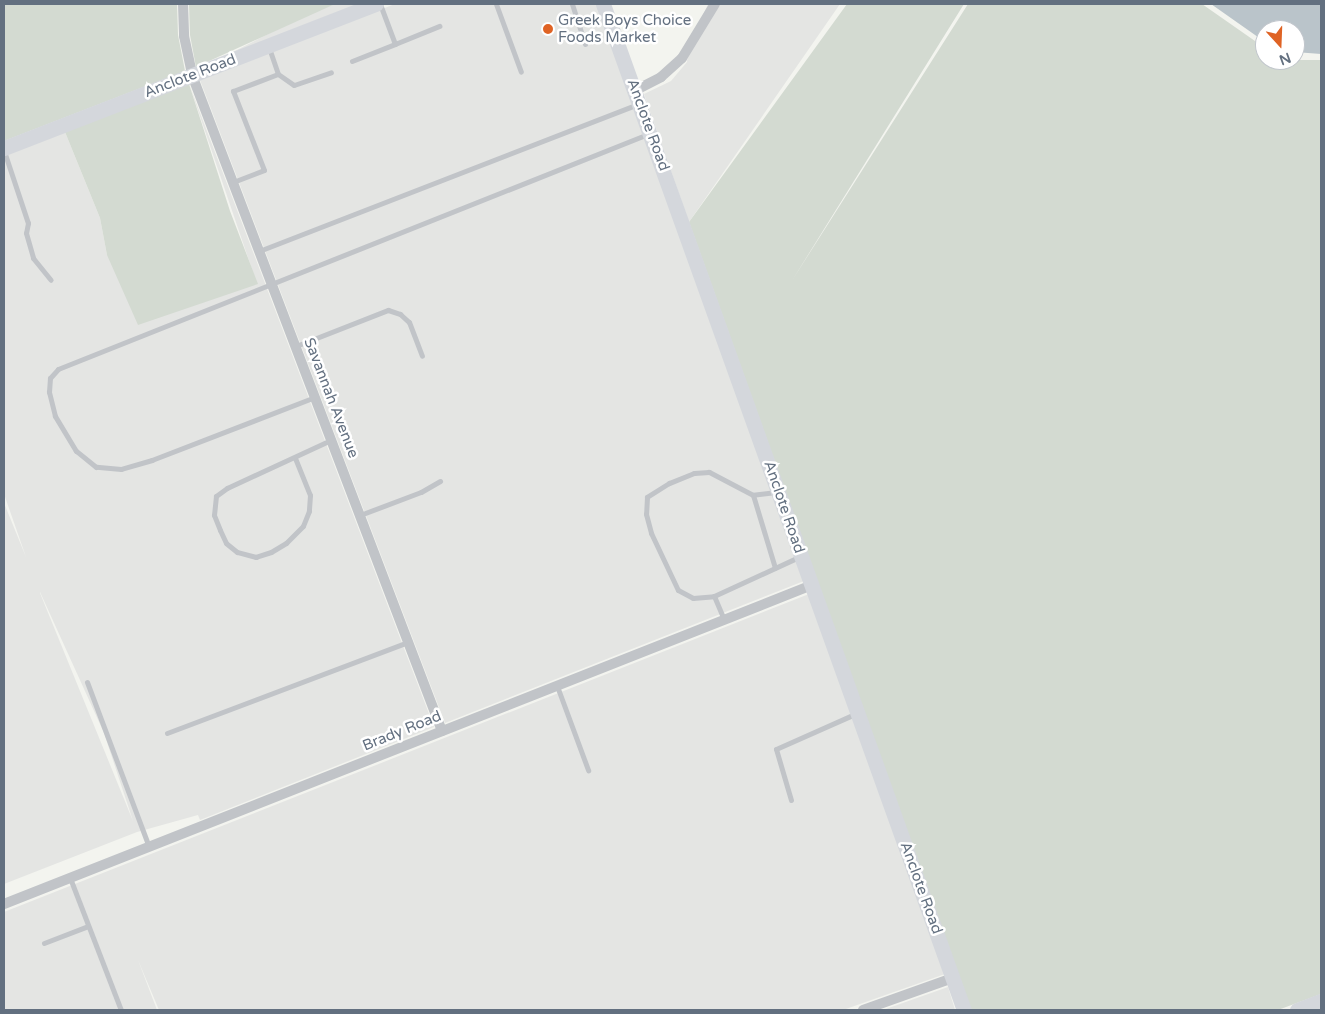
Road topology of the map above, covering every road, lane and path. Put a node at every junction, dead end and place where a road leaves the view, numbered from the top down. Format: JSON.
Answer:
{"nodes":[{"id":1,"x":183,"y":4,"type":"edge"},
{"id":2,"x":378,"y":4,"type":"edge"},
{"id":3,"x":496,"y":4,"type":"edge"},
{"id":4,"x":572,"y":4,"type":"edge"},
{"id":5,"x":603,"y":4,"type":"edge"},
{"id":6,"x":715,"y":4,"type":"edge"},
{"id":7,"x":439,"y":26,"type":"dead end"},
{"id":8,"x":395,"y":44,"type":"junction"},
{"id":9,"x":585,"y":44,"type":"dead end"},
{"id":10,"x":268,"y":46,"type":"junction"},
{"id":11,"x":352,"y":61,"type":"dead end"},
{"id":12,"x":331,"y":72,"type":"dead end"},
{"id":13,"x":521,"y":72,"type":"dead end"},
{"id":14,"x":278,"y":74,"type":"junction"},
{"id":15,"x":192,"y":76,"type":"junction"},
{"id":16,"x":638,"y":96,"type":"junction"},
{"id":17,"x":651,"y":132,"type":"junction"},
{"id":18,"x":4,"y":150,"type":"edge"},
{"id":19,"x":233,"y":183,"type":"junction"},
{"id":20,"x":259,"y":252,"type":"junction"},
{"id":21,"x":51,"y":280,"type":"dead end"},
{"id":22,"x":271,"y":283,"type":"junction"},
{"id":23,"x":295,"y":346,"type":"junction"},
{"id":24,"x":422,"y":356,"type":"dead end"},
{"id":25,"x":314,"y":397,"type":"junction"},
{"id":26,"x":331,"y":440,"type":"junction"},
{"id":27,"x":295,"y":458,"type":"junction"},
{"id":28,"x":440,"y":481,"type":"dead end"},
{"id":29,"x":779,"y":492,"type":"junction"},
{"id":30,"x":754,"y":494,"type":"junction"},
{"id":31,"x":360,"y":515,"type":"junction"},
{"id":32,"x":802,"y":556,"type":"junction"},
{"id":33,"x":775,"y":568,"type":"junction"},
{"id":34,"x":812,"y":585,"type":"junction"},
{"id":35,"x":714,"y":596,"type":"junction"},
{"id":36,"x":724,"y":620,"type":"junction"},
{"id":37,"x":408,"y":642,"type":"junction"},
{"id":38,"x":87,"y":682,"type":"dead end"},
{"id":39,"x":557,"y":686,"type":"junction"},
{"id":40,"x":858,"y":713,"type":"junction"},
{"id":41,"x":442,"y":731,"type":"junction"},
{"id":42,"x":167,"y":733,"type":"dead end"},
{"id":43,"x":588,"y":770,"type":"dead end"},
{"id":44,"x":791,"y":800,"type":"dead end"},
{"id":45,"x":149,"y":847,"type":"junction"},
{"id":46,"x":70,"y":878,"type":"junction"},
{"id":47,"x":4,"y":904,"type":"edge"},
{"id":48,"x":88,"y":926,"type":"junction"},
{"id":49,"x":44,"y":943,"type":"dead end"},
{"id":50,"x":953,"y":978,"type":"junction"},
{"id":51,"x":1321,"y":1001,"type":"edge"},
{"id":52,"x":121,"y":1010,"type":"edge"},
{"id":53,"x":863,"y":1010,"type":"edge"},
{"id":54,"x":964,"y":1010,"type":"edge"},
{"id":55,"x":1297,"y":1010,"type":"edge"}],
"edges":[{"from":1,"to":15,"type":"street","name":"Savannah Avenue"},
{"from":2,"to":8,"type":"lane"},
{"from":2,"to":10,"type":"street","name":"Anclote Road"},
{"from":3,"to":13,"type":"lane"},
{"from":4,"to":9,"type":"lane"},
{"from":5,"to":16,"type":"street","name":"Anclote Road"},
{"from":6,"to":16,"type":"street"},
{"from":7,"to":8,"type":"lane"},
{"from":8,"to":11,"type":"lane"},
{"from":10,"to":14,"type":"lane"},
{"from":10,"to":15,"type":"street","name":"Anclote Road"},
{"from":12,"to":14,"type":"lane"},
{"from":14,"to":19,"type":"lane"},
{"from":15,"to":18,"type":"street","name":"Anclote Road"},
{"from":15,"to":19,"type":"street","name":"Savannah Avenue"},
{"from":16,"to":17,"type":"street","name":"Anclote Road"},
{"from":16,"to":20,"type":"lane"},
{"from":17,"to":22,"type":"lane"},
{"from":17,"to":29,"type":"street","name":"Anclote Road"},
{"from":18,"to":21,"type":"lane"},
{"from":19,"to":20,"type":"street","name":"Savannah Avenue"},
{"from":20,"to":22,"type":"street","name":"Savannah Avenue"},
{"from":22,"to":23,"type":"street","name":"Savannah Avenue"},
{"from":22,"to":25,"type":"lane"},
{"from":23,"to":24,"type":"lane"},
{"from":23,"to":25,"type":"street","name":"Savannah Avenue"},
{"from":25,"to":26,"type":"street","name":"Savannah Avenue"},
{"from":26,"to":27,"type":"lane"},
{"from":26,"to":31,"type":"street","name":"Savannah Avenue"},
{"from":27,"to":27,"type":"lane"},
{"from":28,"to":31,"type":"lane"},
{"from":29,"to":30,"type":"lane"},
{"from":29,"to":32,"type":"street","name":"Anclote Road"},
{"from":30,"to":33,"type":"lane"},
{"from":30,"to":35,"type":"lane"},
{"from":31,"to":37,"type":"street","name":"Savannah Avenue"},
{"from":32,"to":33,"type":"lane"},
{"from":32,"to":34,"type":"street","name":"Anclote Road"},
{"from":33,"to":35,"type":"lane"},
{"from":34,"to":36,"type":"street","name":"Brady Road"},
{"from":34,"to":40,"type":"street","name":"Anclote Road"},
{"from":35,"to":36,"type":"lane"},
{"from":36,"to":39,"type":"street","name":"Brady Road"},
{"from":37,"to":41,"type":"street","name":"Savannah Avenue"},
{"from":37,"to":42,"type":"lane"},
{"from":38,"to":45,"type":"lane"},
{"from":39,"to":41,"type":"street","name":"Brady Road"},
{"from":39,"to":43,"type":"lane"},
{"from":40,"to":44,"type":"lane"},
{"from":40,"to":50,"type":"street","name":"Anclote Road"},
{"from":41,"to":45,"type":"street","name":"Brady Road"},
{"from":45,"to":46,"type":"street","name":"Brady Road"},
{"from":46,"to":47,"type":"street","name":"Brady Road"},
{"from":46,"to":48,"type":"lane"},
{"from":48,"to":49,"type":"lane"},
{"from":48,"to":52,"type":"lane"},
{"from":50,"to":53,"type":"street"},
{"from":50,"to":54,"type":"street","name":"Anclote Road"},
{"from":51,"to":55,"type":"street"}]}
